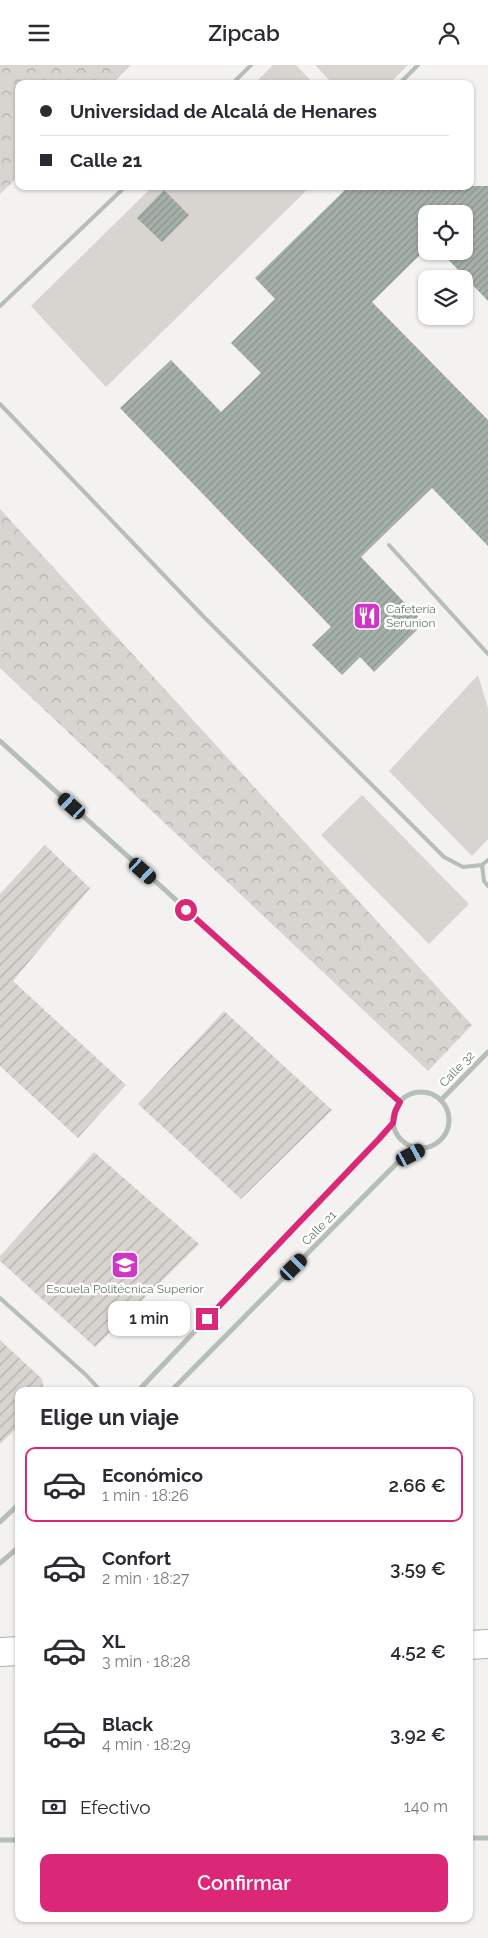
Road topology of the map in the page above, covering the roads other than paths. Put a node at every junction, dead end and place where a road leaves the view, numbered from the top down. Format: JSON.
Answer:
{"nodes":[{"id":1,"x":251,"y":65,"type":"edge"},
{"id":2,"x":418,"y":65,"type":"edge"},
{"id":3,"x":236,"y":80,"type":"edge"},
{"id":4,"x":403,"y":80,"type":"edge"},
{"id":5,"x":122,"y":190,"type":"edge"},
{"id":6,"x":0,"y":306,"type":"edge"},
{"id":7,"x":0,"y":404,"type":"edge"},
{"id":8,"x":389,"y":545,"type":"dead end"},
{"id":9,"x":488,"y":654,"type":"edge"},
{"id":10,"x":0,"y":741,"type":"edge"},
{"id":11,"x":488,"y":860,"type":"edge"},
{"id":12,"x":482,"y":865,"type":"junction"},
{"id":13,"x":488,"y":886,"type":"edge"},
{"id":14,"x":488,"y":1052,"type":"edge"},
{"id":15,"x":440,"y":1100,"type":"junction"},
{"id":16,"x":400,"y":1102,"type":"junction"},
{"id":17,"x":393,"y":1123,"type":"junction"},
{"id":18,"x":422,"y":1148,"type":"junction"},
{"id":19,"x":0,"y":1298,"type":"edge"},
{"id":20,"x":97,"y":1387,"type":"edge"},
{"id":21,"x":142,"y":1387,"type":"edge"},
{"id":22,"x":175,"y":1387,"type":"edge"},
{"id":23,"x":15,"y":1508,"type":"edge"},
{"id":24,"x":0,"y":1522,"type":"edge"},
{"id":25,"x":15,"y":1550,"type":"edge"},
{"id":26,"x":0,"y":1563,"type":"edge"},
{"id":27,"x":488,"y":1644,"type":"edge"},
{"id":28,"x":473,"y":1645,"type":"edge"},
{"id":29,"x":15,"y":1651,"type":"edge"},
{"id":30,"x":0,"y":1652,"type":"edge"},
{"id":31,"x":473,"y":1838,"type":"edge"},
{"id":32,"x":488,"y":1838,"type":"edge"},
{"id":33,"x":0,"y":1840,"type":"edge"},
{"id":34,"x":15,"y":1840,"type":"edge"}],
"edges":[{"from":1,"to":3,"type":"lane"},
{"from":2,"to":4,"type":"lane"},
{"from":5,"to":6,"type":"lane"},
{"from":7,"to":12,"type":"lane"},
{"from":8,"to":9,"type":"lane"},
{"from":10,"to":16,"type":"street"},
{"from":11,"to":12,"type":"lane"},
{"from":12,"to":13,"type":"lane"},
{"from":14,"to":15,"type":"street","name":"Calle 32"},
{"from":15,"to":16,"type":"street"},
{"from":15,"to":18,"type":"street"},
{"from":16,"to":17,"type":"street"},
{"from":17,"to":18,"type":"street"},
{"from":17,"to":21,"type":"street","name":"Calle 21"},
{"from":18,"to":22,"type":"street","name":"Calle 21"},
{"from":19,"to":20,"type":"lane"},
{"from":23,"to":24,"type":"street"},
{"from":25,"to":26,"type":"street"},
{"from":27,"to":28,"type":"street"},
{"from":29,"to":30,"type":"street"},
{"from":31,"to":32,"type":"street"},
{"from":33,"to":34,"type":"street"}]}
